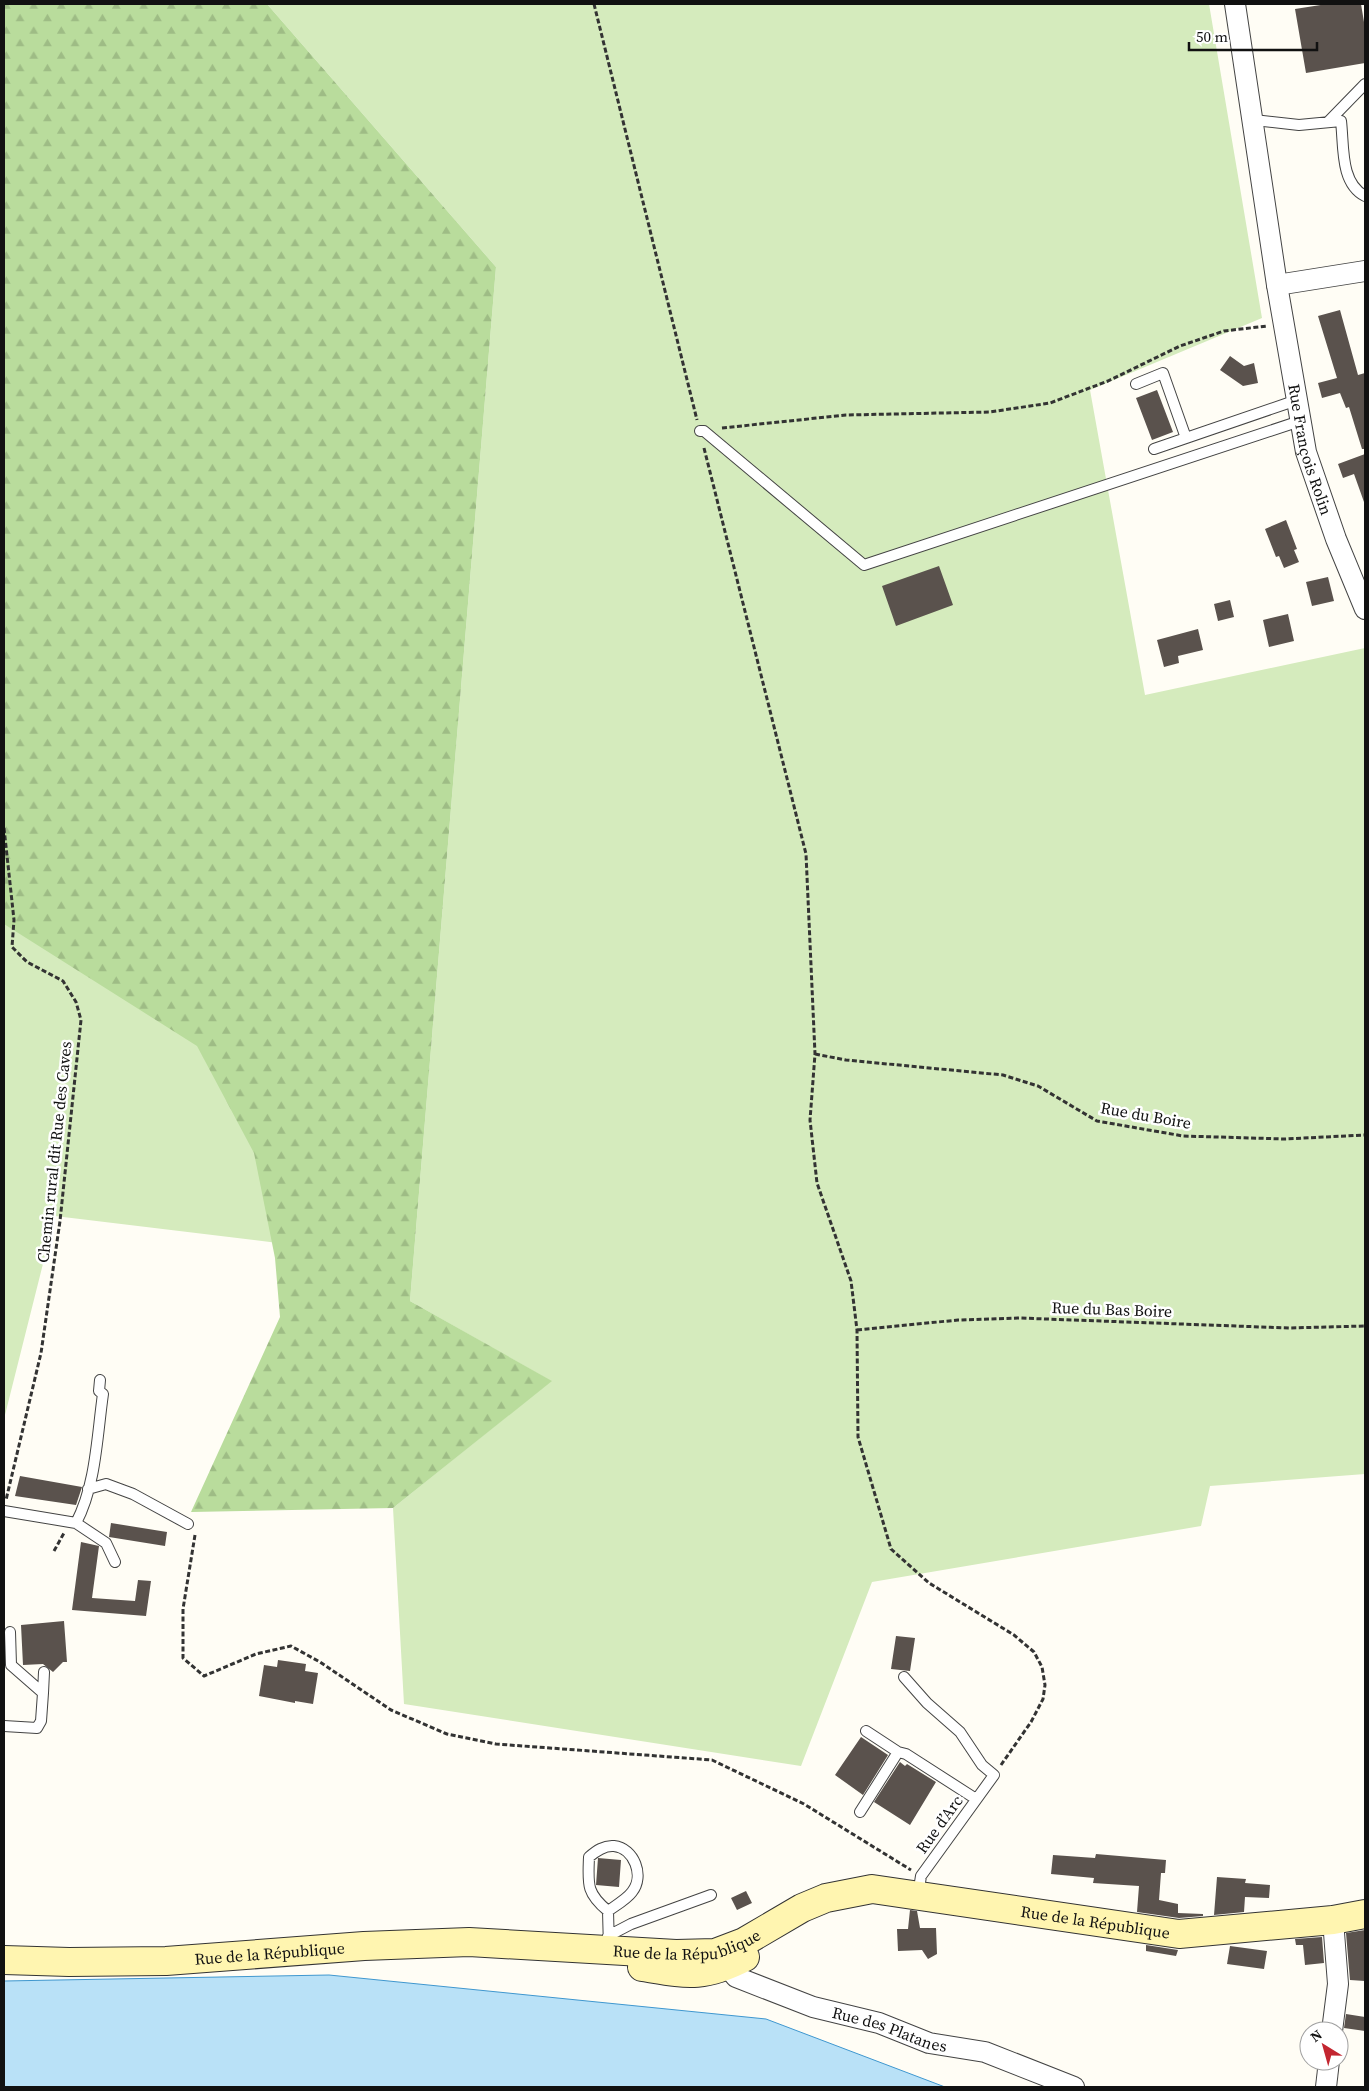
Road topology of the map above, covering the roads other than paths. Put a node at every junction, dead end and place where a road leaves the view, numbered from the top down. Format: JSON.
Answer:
{"nodes":[{"id":1,"x":1235,"y":4,"type":"edge"},
{"id":2,"x":1365,"y":84,"type":"edge"},
{"id":3,"x":1254,"y":120,"type":"junction"},
{"id":4,"x":1328,"y":122,"type":"junction"},
{"id":5,"x":1365,"y":196,"type":"edge"},
{"id":6,"x":1365,"y":272,"type":"edge"},
{"id":7,"x":1277,"y":285,"type":"junction"},
{"id":8,"x":1136,"y":384,"type":"dead end"},
{"id":9,"x":1297,"y":400,"type":"junction"},
{"id":10,"x":1300,"y":421,"type":"junction"},
{"id":11,"x":702,"y":431,"type":"road end"},
{"id":12,"x":1186,"y":438,"type":"junction"},
{"id":13,"x":1154,"y":449,"type":"dead end"},
{"id":14,"x":1365,"y":609,"type":"edge"},
{"id":15,"x":100,"y":1380,"type":"dead end"},
{"id":16,"x":88,"y":1489,"type":"junction"},
{"id":17,"x":4,"y":1509,"type":"edge"},
{"id":18,"x":73,"y":1522,"type":"junction"},
{"id":19,"x":188,"y":1524,"type":"road end"},
{"id":20,"x":114,"y":1562,"type":"dead end"},
{"id":21,"x":10,"y":1632,"type":"dead end"},
{"id":22,"x":44,"y":1672,"type":"dead end"},
{"id":23,"x":904,"y":1677,"type":"dead end"},
{"id":24,"x":43,"y":1693,"type":"junction"},
{"id":25,"x":4,"y":1726,"type":"edge"},
{"id":26,"x":866,"y":1731,"type":"dead end"},
{"id":27,"x":898,"y":1752,"type":"junction"},
{"id":28,"x":976,"y":1799,"type":"junction"},
{"id":29,"x":860,"y":1812,"type":"dead end"},
{"id":30,"x":711,"y":1895,"type":"dead end"},
{"id":31,"x":918,"y":1895,"type":"junction"},
{"id":32,"x":608,"y":1911,"type":"junction"},
{"id":33,"x":1365,"y":1914,"type":"edge"},
{"id":34,"x":1333,"y":1920,"type":"junction"},
{"id":35,"x":608,"y":1943,"type":"junction"},
{"id":36,"x":537,"y":1947,"type":"junction"},
{"id":37,"x":721,"y":1959,"type":"junction"},
{"id":38,"x":4,"y":1960,"type":"edge"},
{"id":39,"x":1333,"y":2021,"type":"edge"},
{"id":40,"x":1328,"y":2071,"type":"edge"},
{"id":41,"x":1074,"y":2087,"type":"edge"},
{"id":42,"x":1326,"y":2087,"type":"edge"}],
"edges":[{"from":1,"to":3,"type":"street","name":"Rue François Rolin"},
{"from":2,"to":4,"type":"lane"},
{"from":3,"to":4,"type":"lane"},
{"from":3,"to":7,"type":"street","name":"Rue François Rolin"},
{"from":4,"to":5,"type":"lane"},
{"from":6,"to":7,"type":"street"},
{"from":7,"to":9,"type":"street","name":"Rue François Rolin"},
{"from":8,"to":12,"type":"lane"},
{"from":9,"to":10,"type":"street","name":"Rue François Rolin"},
{"from":9,"to":12,"type":"lane"},
{"from":10,"to":11,"type":"lane"},
{"from":10,"to":14,"type":"street","name":"Rue François Rolin"},
{"from":12,"to":13,"type":"lane"},
{"from":15,"to":16,"type":"lane"},
{"from":16,"to":18,"type":"lane"},
{"from":16,"to":19,"type":"lane"},
{"from":17,"to":18,"type":"lane"},
{"from":18,"to":20,"type":"lane"},
{"from":21,"to":24,"type":"lane"},
{"from":22,"to":24,"type":"lane"},
{"from":23,"to":28,"type":"lane","name":"Rue d’Arc"},
{"from":24,"to":25,"type":"lane"},
{"from":26,"to":27,"type":"lane"},
{"from":27,"to":28,"type":"lane"},
{"from":27,"to":29,"type":"lane"},
{"from":28,"to":31,"type":"lane","name":"Rue d’Arc"},
{"from":30,"to":35,"type":"lane"},
{"from":31,"to":34,"type":"main road","name":"Rue de la République"},
{"from":31,"to":37,"type":"main road","name":"Rue de la République"},
{"from":32,"to":32,"type":"lane"},
{"from":32,"to":35,"type":"lane"},
{"from":33,"to":34,"type":"main road","name":"Rue de la République"},
{"from":34,"to":39,"type":"street"},
{"from":35,"to":36,"type":"main road","name":"Rue de la République"},
{"from":35,"to":37,"type":"main road","name":"Rue de la République"},
{"from":36,"to":37,"type":"main road","name":"Rue de la République"},
{"from":36,"to":38,"type":"main road","name":"Rue de la République"},
{"from":37,"to":41,"type":"street","name":"Rue des Platanes"},
{"from":40,"to":42,"type":"street"}]}
